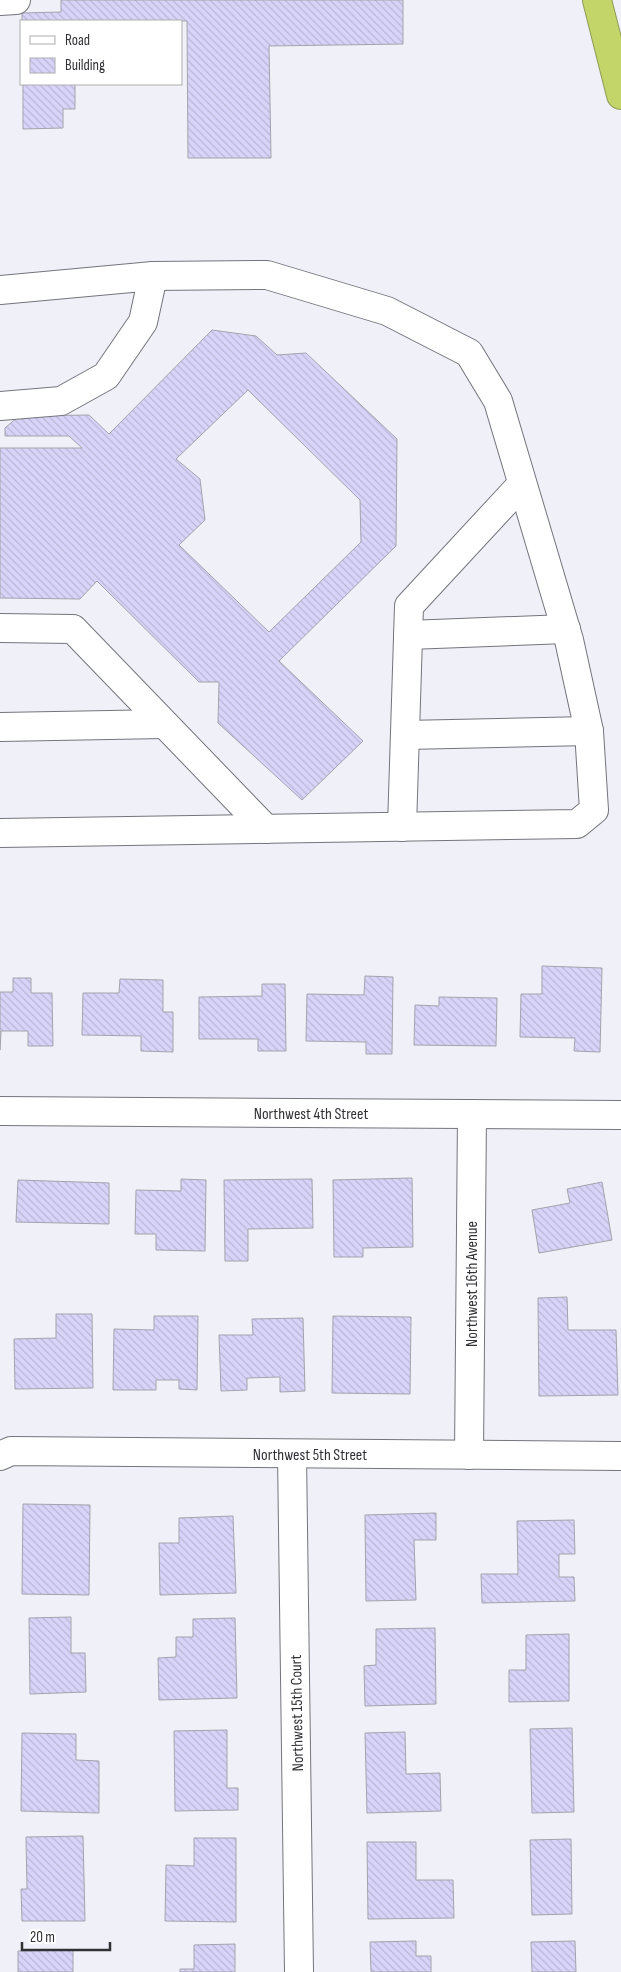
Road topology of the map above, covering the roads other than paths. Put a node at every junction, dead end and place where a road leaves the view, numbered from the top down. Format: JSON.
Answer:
{"nodes":[{"id":1,"x":16,"y":0,"type":"edge"},
{"id":2,"x":590,"y":0,"type":"edge"},
{"id":3,"x":597,"y":0,"type":"edge"},
{"id":4,"x":0,"y":1,"type":"edge"},
{"id":5,"x":620,"y":90,"type":"edge"},
{"id":6,"x":152,"y":276,"type":"junction"},
{"id":7,"x":0,"y":290,"type":"edge"},
{"id":8,"x":0,"y":406,"type":"edge"},
{"id":9,"x":522,"y":484,"type":"junction"},
{"id":10,"x":0,"y":628,"type":"edge"},
{"id":11,"x":566,"y":629,"type":"junction"},
{"id":12,"x":408,"y":634,"type":"junction"},
{"id":13,"x":164,"y":724,"type":"junction"},
{"id":14,"x":0,"y":727,"type":"edge"},
{"id":15,"x":588,"y":731,"type":"junction"},
{"id":16,"x":405,"y":735,"type":"junction"},
{"id":17,"x":402,"y":827,"type":"junction"},
{"id":18,"x":266,"y":829,"type":"junction"},
{"id":19,"x":0,"y":833,"type":"edge"},
{"id":20,"x":0,"y":1110,"type":"edge"},
{"id":21,"x":472,"y":1114,"type":"junction"},
{"id":22,"x":621,"y":1115,"type":"edge"},
{"id":23,"x":292,"y":1454,"type":"junction"},
{"id":24,"x":469,"y":1455,"type":"junction"},
{"id":25,"x":0,"y":1456,"type":"edge"},
{"id":26,"x":621,"y":1456,"type":"edge"},
{"id":27,"x":299,"y":1972,"type":"edge"}],
"edges":[{"from":1,"to":4,"type":"street"},
{"from":2,"to":5,"type":"highway"},
{"from":3,"to":5,"type":"highway"},
{"from":6,"to":7,"type":"street"},
{"from":6,"to":8,"type":"street"},
{"from":6,"to":9,"type":"street"},
{"from":9,"to":11,"type":"street"},
{"from":9,"to":12,"type":"street"},
{"from":10,"to":13,"type":"street"},
{"from":11,"to":12,"type":"street"},
{"from":11,"to":15,"type":"street"},
{"from":12,"to":16,"type":"street"},
{"from":13,"to":14,"type":"street"},
{"from":13,"to":18,"type":"street"},
{"from":15,"to":16,"type":"street"},
{"from":15,"to":17,"type":"street"},
{"from":16,"to":17,"type":"street"},
{"from":17,"to":18,"type":"street"},
{"from":18,"to":19,"type":"street"},
{"from":20,"to":21,"type":"street","name":"Northwest 4th Street"},
{"from":21,"to":22,"type":"street","name":"Northwest 4th Street"},
{"from":21,"to":24,"type":"street","name":"Northwest 16th Avenue"},
{"from":23,"to":24,"type":"street","name":"Northwest 5th Street"},
{"from":23,"to":25,"type":"street","name":"Northwest 5th Street"},
{"from":23,"to":27,"type":"street","name":"Northwest 15th Court"},
{"from":24,"to":26,"type":"street","name":"Northwest 5th Street"}]}
